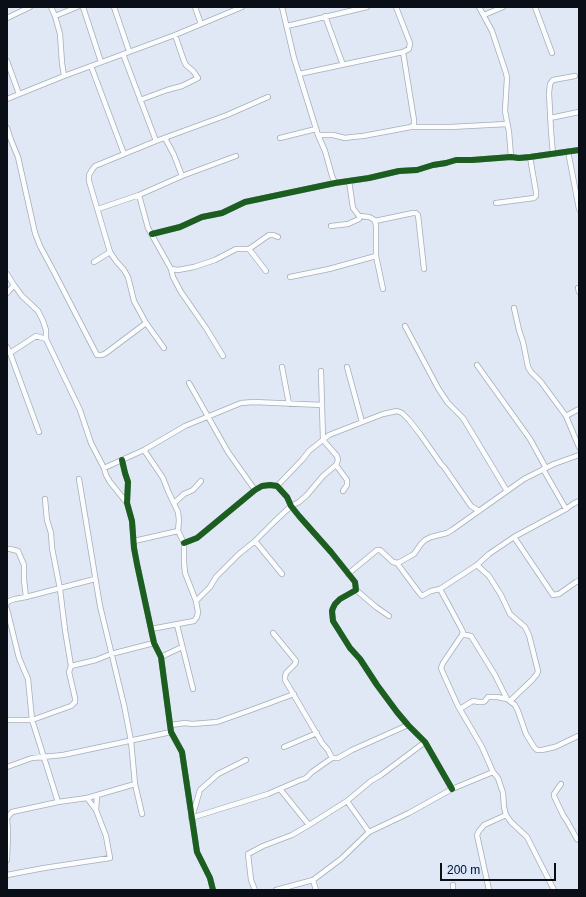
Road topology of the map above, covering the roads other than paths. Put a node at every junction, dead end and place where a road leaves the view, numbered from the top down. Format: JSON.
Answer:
{"nodes":[{"id":1,"x":30,"y":7,"type":"edge"},
{"id":2,"x":51,"y":7,"type":"edge"},
{"id":3,"x":77,"y":7,"type":"edge"},
{"id":4,"x":83,"y":7,"type":"edge"},
{"id":5,"x":114,"y":7,"type":"edge"},
{"id":6,"x":195,"y":7,"type":"edge"},
{"id":7,"x":242,"y":7,"type":"edge"},
{"id":8,"x":282,"y":7,"type":"edge"},
{"id":9,"x":366,"y":7,"type":"edge"},
{"id":10,"x":396,"y":7,"type":"edge"},
{"id":11,"x":479,"y":7,"type":"edge"},
{"id":12,"x":503,"y":7,"type":"edge"},
{"id":13,"x":536,"y":7,"type":"edge"},
{"id":14,"x":55,"y":16,"type":"junction"},
{"id":15,"x":325,"y":16,"type":"junction"},
{"id":16,"x":484,"y":16,"type":"junction"},
{"id":17,"x":7,"y":18,"type":"edge"},
{"id":18,"x":201,"y":24,"type":"junction"},
{"id":19,"x":287,"y":26,"type":"junction"},
{"id":20,"x":175,"y":35,"type":"junction"},
{"id":21,"x":128,"y":51,"type":"junction"},
{"id":22,"x":403,"y":52,"type":"junction"},
{"id":23,"x":552,"y":53,"type":"dead end"},
{"id":24,"x":123,"y":54,"type":"junction"},
{"id":25,"x":7,"y":60,"type":"edge"},
{"id":26,"x":101,"y":62,"type":"junction"},
{"id":27,"x":343,"y":65,"type":"junction"},
{"id":28,"x":91,"y":66,"type":"junction"},
{"id":29,"x":300,"y":74,"type":"junction"},
{"id":30,"x":64,"y":76,"type":"junction"},
{"id":31,"x":575,"y":76,"type":"dead end"},
{"id":32,"x":19,"y":94,"type":"junction"},
{"id":33,"x":268,"y":97,"type":"dead end"},
{"id":34,"x":7,"y":99,"type":"edge"},
{"id":35,"x":140,"y":100,"type":"junction"},
{"id":36,"x":579,"y":112,"type":"edge"},
{"id":37,"x":550,"y":118,"type":"junction"},
{"id":38,"x":507,"y":124,"type":"junction"},
{"id":39,"x":411,"y":127,"type":"junction"},
{"id":40,"x":7,"y":128,"type":"edge"},
{"id":41,"x":316,"y":129,"type":"junction"},
{"id":42,"x":318,"y":135,"type":"junction"},
{"id":43,"x":165,"y":138,"type":"junction"},
{"id":44,"x":280,"y":138,"type":"dead end"},
{"id":45,"x":156,"y":141,"type":"junction"},
{"id":46,"x":579,"y":150,"type":"edge"},
{"id":47,"x":568,"y":151,"type":"junction"},
{"id":48,"x":124,"y":154,"type":"junction"},
{"id":49,"x":553,"y":154,"type":"junction"},
{"id":50,"x":236,"y":156,"type":"dead end"},
{"id":51,"x":511,"y":157,"type":"junction"},
{"id":52,"x":530,"y":157,"type":"junction"},
{"id":53,"x":182,"y":176,"type":"junction"},
{"id":54,"x":349,"y":181,"type":"junction"},
{"id":55,"x":335,"y":183,"type":"junction"},
{"id":56,"x":139,"y":194,"type":"junction"},
{"id":57,"x":496,"y":203,"type":"dead end"},
{"id":58,"x":98,"y":209,"type":"junction"},
{"id":59,"x":579,"y":209,"type":"edge"},
{"id":60,"x":359,"y":216,"type":"junction"},
{"id":61,"x":375,"y":221,"type":"junction"},
{"id":62,"x":331,"y":226,"type":"dead end"},
{"id":63,"x":152,"y":234,"type":"junction"},
{"id":64,"x":278,"y":237,"type":"dead end"},
{"id":65,"x":249,"y":249,"type":"junction"},
{"id":66,"x":110,"y":252,"type":"junction"},
{"id":67,"x":376,"y":256,"type":"junction"},
{"id":68,"x":94,"y":262,"type":"dead end"},
{"id":69,"x":171,"y":269,"type":"junction"},
{"id":70,"x":424,"y":269,"type":"dead end"},
{"id":71,"x":266,"y":271,"type":"dead end"},
{"id":72,"x":7,"y":274,"type":"edge"},
{"id":73,"x":290,"y":277,"type":"dead end"},
{"id":74,"x":14,"y":285,"type":"junction"},
{"id":75,"x":383,"y":289,"type":"dead end"},
{"id":76,"x":7,"y":293,"type":"edge"},
{"id":77,"x":514,"y":308,"type":"dead end"},
{"id":78,"x":146,"y":323,"type":"junction"},
{"id":79,"x":405,"y":326,"type":"dead end"},
{"id":80,"x":46,"y":340,"type":"junction"},
{"id":81,"x":7,"y":347,"type":"edge"},
{"id":82,"x":164,"y":348,"type":"dead end"},
{"id":83,"x":10,"y":353,"type":"junction"},
{"id":84,"x":224,"y":356,"type":"dead end"},
{"id":85,"x":477,"y":365,"type":"dead end"},
{"id":86,"x":282,"y":367,"type":"dead end"},
{"id":87,"x":347,"y":367,"type":"dead end"},
{"id":88,"x":321,"y":371,"type":"dead end"},
{"id":89,"x":190,"y":383,"type":"dead end"},
{"id":90,"x":289,"y":404,"type":"junction"},
{"id":91,"x":322,"y":405,"type":"junction"},
{"id":92,"x":579,"y":409,"type":"edge"},
{"id":93,"x":566,"y":416,"type":"junction"},
{"id":94,"x":209,"y":417,"type":"junction"},
{"id":95,"x":362,"y":422,"type":"junction"},
{"id":96,"x":39,"y":432,"type":"dead end"},
{"id":97,"x":323,"y":440,"type":"junction"},
{"id":98,"x":579,"y":447,"type":"edge"},
{"id":99,"x":144,"y":450,"type":"junction"},
{"id":100,"x":579,"y":455,"type":"edge"},
{"id":101,"x":122,"y":460,"type":"junction"},
{"id":102,"x":336,"y":465,"type":"junction"},
{"id":103,"x":104,"y":468,"type":"junction"},
{"id":104,"x":545,"y":468,"type":"junction"},
{"id":105,"x":79,"y":478,"type":"dead end"},
{"id":106,"x":201,"y":482,"type":"dead end"},
{"id":107,"x":277,"y":486,"type":"junction"},
{"id":108,"x":255,"y":490,"type":"junction"},
{"id":109,"x":343,"y":491,"type":"dead end"},
{"id":110,"x":507,"y":491,"type":"junction"},
{"id":111,"x":45,"y":499,"type":"dead end"},
{"id":112,"x":579,"y":501,"type":"edge"},
{"id":113,"x":127,"y":503,"type":"junction"},
{"id":114,"x":174,"y":503,"type":"junction"},
{"id":115,"x":291,"y":506,"type":"junction"},
{"id":116,"x":566,"y":509,"type":"junction"},
{"id":117,"x":479,"y":511,"type":"junction"},
{"id":118,"x":178,"y":531,"type":"junction"},
{"id":119,"x":514,"y":537,"type":"junction"},
{"id":120,"x":134,"y":541,"type":"junction"},
{"id":121,"x":255,"y":541,"type":"junction"},
{"id":122,"x":184,"y":543,"type":"junction"},
{"id":123,"x":7,"y":549,"type":"edge"},
{"id":124,"x":397,"y":563,"type":"junction"},
{"id":125,"x":477,"y":565,"type":"junction"},
{"id":126,"x":282,"y":574,"type":"dead end"},
{"id":127,"x":348,"y":574,"type":"junction"},
{"id":128,"x":95,"y":578,"type":"junction"},
{"id":129,"x":579,"y":581,"type":"edge"},
{"id":130,"x":60,"y":589,"type":"junction"},
{"id":131,"x":440,"y":589,"type":"junction"},
{"id":132,"x":356,"y":590,"type":"junction"},
{"id":133,"x":26,"y":597,"type":"junction"},
{"id":134,"x":196,"y":601,"type":"junction"},
{"id":135,"x":7,"y":603,"type":"edge"},
{"id":136,"x":7,"y":609,"type":"edge"},
{"id":137,"x":389,"y":616,"type":"dead end"},
{"id":138,"x":177,"y":625,"type":"junction"},
{"id":139,"x":151,"y":629,"type":"junction"},
{"id":140,"x":273,"y":633,"type":"dead end"},
{"id":141,"x":462,"y":635,"type":"junction"},
{"id":142,"x":154,"y":643,"type":"junction"},
{"id":143,"x":182,"y":647,"type":"junction"},
{"id":144,"x":111,"y":654,"type":"junction"},
{"id":145,"x":161,"y":657,"type":"junction"},
{"id":146,"x":71,"y":666,"type":"junction"},
{"id":147,"x":193,"y":688,"type":"dead end"},
{"id":148,"x":294,"y":694,"type":"junction"},
{"id":149,"x":508,"y":700,"type":"junction"},
{"id":150,"x":460,"y":709,"type":"junction"},
{"id":151,"x":7,"y":720,"type":"edge"},
{"id":152,"x":32,"y":720,"type":"junction"},
{"id":153,"x":171,"y":725,"type":"junction"},
{"id":154,"x":408,"y":725,"type":"junction"},
{"id":155,"x":171,"y":732,"type":"junction"},
{"id":156,"x":317,"y":733,"type":"junction"},
{"id":157,"x":578,"y":736,"type":"edge"},
{"id":158,"x":130,"y":741,"type":"junction"},
{"id":159,"x":425,"y":742,"type":"junction"},
{"id":160,"x":284,"y":747,"type":"dead end"},
{"id":161,"x":44,"y":757,"type":"junction"},
{"id":162,"x":332,"y":758,"type":"junction"},
{"id":163,"x":246,"y":760,"type":"dead end"},
{"id":164,"x":7,"y":767,"type":"edge"},
{"id":165,"x":493,"y":772,"type":"junction"},
{"id":166,"x":134,"y":784,"type":"junction"},
{"id":167,"x":561,"y":784,"type":"dead end"},
{"id":168,"x":280,"y":789,"type":"junction"},
{"id":169,"x":452,"y":789,"type":"junction"},
{"id":170,"x":97,"y":796,"type":"junction"},
{"id":171,"x":87,"y":798,"type":"junction"},
{"id":172,"x":347,"y":801,"type":"junction"},
{"id":173,"x":58,"y":802,"type":"junction"},
{"id":174,"x":96,"y":810,"type":"junction"},
{"id":175,"x":142,"y":814,"type":"dead end"},
{"id":176,"x":506,"y":815,"type":"junction"},
{"id":177,"x":191,"y":818,"type":"junction"},
{"id":178,"x":309,"y":825,"type":"junction"},
{"id":179,"x":369,"y":832,"type":"junction"},
{"id":180,"x":579,"y":840,"type":"edge"},
{"id":181,"x":7,"y":860,"type":"edge"},
{"id":182,"x":7,"y":875,"type":"edge"},
{"id":183,"x":313,"y":880,"type":"junction"},
{"id":184,"x":213,"y":890,"type":"edge"},
{"id":185,"x":255,"y":890,"type":"edge"},
{"id":186,"x":276,"y":890,"type":"edge"},
{"id":187,"x":316,"y":890,"type":"edge"},
{"id":188,"x":489,"y":890,"type":"edge"},
{"id":189,"x":554,"y":890,"type":"edge"}],
"edges":[{"from":1,"to":17,"type":"street"},
{"from":2,"to":14,"type":"street"},
{"from":3,"to":14,"type":"street"},
{"from":4,"to":26,"type":"street"},
{"from":5,"to":21,"type":"street"},
{"from":6,"to":18,"type":"street"},
{"from":7,"to":18,"type":"street"},
{"from":8,"to":19,"type":"street"},
{"from":9,"to":15,"type":"street"},
{"from":10,"to":22,"type":"street"},
{"from":11,"to":16,"type":"street"},
{"from":12,"to":16,"type":"street"},
{"from":13,"to":23,"type":"street"},
{"from":14,"to":30,"type":"street"},
{"from":15,"to":19,"type":"street"},
{"from":15,"to":27,"type":"street"},
{"from":16,"to":38,"type":"street"},
{"from":18,"to":20,"type":"street"},
{"from":19,"to":29,"type":"street"},
{"from":20,"to":21,"type":"street"},
{"from":20,"to":35,"type":"street"},
{"from":21,"to":24,"type":"street"},
{"from":22,"to":27,"type":"street"},
{"from":22,"to":39,"type":"street"},
{"from":24,"to":26,"type":"street"},
{"from":24,"to":35,"type":"street"},
{"from":25,"to":32,"type":"street"},
{"from":26,"to":28,"type":"street"},
{"from":27,"to":29,"type":"street"},
{"from":28,"to":30,"type":"street"},
{"from":28,"to":48,"type":"street"},
{"from":29,"to":41,"type":"street"},
{"from":30,"to":32,"type":"street"},
{"from":31,"to":37,"type":"street"},
{"from":32,"to":34,"type":"street"},
{"from":33,"to":43,"type":"street"},
{"from":35,"to":45,"type":"street"},
{"from":36,"to":37,"type":"street"},
{"from":37,"to":49,"type":"street"},
{"from":38,"to":39,"type":"street"},
{"from":38,"to":51,"type":"street"},
{"from":39,"to":42,"type":"street"},
{"from":40,"to":78,"type":"street"},
{"from":41,"to":42,"type":"street"},
{"from":41,"to":44,"type":"street"},
{"from":42,"to":55,"type":"street"},
{"from":43,"to":45,"type":"street"},
{"from":43,"to":53,"type":"street"},
{"from":45,"to":48,"type":"street"},
{"from":46,"to":47,"type":"street"},
{"from":47,"to":49,"type":"street"},
{"from":47,"to":59,"type":"street"},
{"from":48,"to":58,"type":"street"},
{"from":49,"to":52,"type":"street"},
{"from":50,"to":53,"type":"street"},
{"from":51,"to":52,"type":"street"},
{"from":51,"to":54,"type":"street"},
{"from":52,"to":57,"type":"street"},
{"from":53,"to":56,"type":"street"},
{"from":54,"to":55,"type":"street"},
{"from":54,"to":60,"type":"street"},
{"from":55,"to":63,"type":"street"},
{"from":56,"to":58,"type":"street"},
{"from":56,"to":63,"type":"street"},
{"from":58,"to":66,"type":"street"},
{"from":60,"to":61,"type":"street"},
{"from":60,"to":62,"type":"street"},
{"from":61,"to":67,"type":"street"},
{"from":61,"to":70,"type":"street"},
{"from":63,"to":69,"type":"street"},
{"from":64,"to":65,"type":"street"},
{"from":65,"to":69,"type":"street"},
{"from":65,"to":71,"type":"street"},
{"from":66,"to":68,"type":"street"},
{"from":66,"to":78,"type":"street"},
{"from":67,"to":73,"type":"street"},
{"from":67,"to":75,"type":"street"},
{"from":69,"to":84,"type":"street"},
{"from":72,"to":74,"type":"street"},
{"from":74,"to":76,"type":"street"},
{"from":74,"to":80,"type":"street"},
{"from":77,"to":93,"type":"street"},
{"from":78,"to":82,"type":"street"},
{"from":79,"to":110,"type":"street"},
{"from":80,"to":83,"type":"street"},
{"from":80,"to":103,"type":"street"},
{"from":81,"to":83,"type":"street"},
{"from":83,"to":96,"type":"street"},
{"from":85,"to":104,"type":"street"},
{"from":86,"to":90,"type":"street"},
{"from":87,"to":95,"type":"street"},
{"from":88,"to":91,"type":"street"},
{"from":89,"to":94,"type":"street"},
{"from":90,"to":91,"type":"street"},
{"from":90,"to":94,"type":"street"},
{"from":91,"to":97,"type":"street"},
{"from":92,"to":93,"type":"street"},
{"from":93,"to":98,"type":"street"},
{"from":94,"to":99,"type":"street"},
{"from":94,"to":108,"type":"street"},
{"from":95,"to":97,"type":"street"},
{"from":95,"to":117,"type":"street"},
{"from":97,"to":102,"type":"street"},
{"from":97,"to":107,"type":"street"},
{"from":99,"to":101,"type":"street"},
{"from":99,"to":114,"type":"street"},
{"from":100,"to":104,"type":"street"},
{"from":101,"to":103,"type":"street"},
{"from":101,"to":113,"type":"street"},
{"from":102,"to":109,"type":"street"},
{"from":102,"to":115,"type":"street"},
{"from":103,"to":113,"type":"street"},
{"from":104,"to":110,"type":"street"},
{"from":104,"to":116,"type":"street"},
{"from":105,"to":128,"type":"street"},
{"from":106,"to":114,"type":"street"},
{"from":107,"to":108,"type":"street"},
{"from":107,"to":115,"type":"street"},
{"from":108,"to":122,"type":"street"},
{"from":110,"to":117,"type":"street"},
{"from":111,"to":130,"type":"street"},
{"from":112,"to":116,"type":"street"},
{"from":113,"to":120,"type":"street"},
{"from":114,"to":118,"type":"street"},
{"from":115,"to":121,"type":"street"},
{"from":115,"to":127,"type":"street"},
{"from":116,"to":119,"type":"street"},
{"from":117,"to":124,"type":"street"},
{"from":118,"to":120,"type":"street"},
{"from":118,"to":122,"type":"street"},
{"from":119,"to":125,"type":"street"},
{"from":119,"to":129,"type":"street"},
{"from":120,"to":139,"type":"street"},
{"from":121,"to":126,"type":"street"},
{"from":121,"to":134,"type":"street"},
{"from":122,"to":134,"type":"street"},
{"from":123,"to":133,"type":"street"},
{"from":124,"to":127,"type":"street"},
{"from":124,"to":131,"type":"street"},
{"from":125,"to":131,"type":"street"},
{"from":125,"to":149,"type":"street"},
{"from":127,"to":132,"type":"street"},
{"from":128,"to":130,"type":"street"},
{"from":128,"to":144,"type":"street"},
{"from":130,"to":133,"type":"street"},
{"from":130,"to":146,"type":"street"},
{"from":131,"to":141,"type":"street"},
{"from":132,"to":137,"type":"street"},
{"from":132,"to":154,"type":"street"},
{"from":133,"to":135,"type":"street"},
{"from":134,"to":138,"type":"street"},
{"from":136,"to":152,"type":"street"},
{"from":138,"to":139,"type":"street"},
{"from":138,"to":143,"type":"street"},
{"from":139,"to":142,"type":"street"},
{"from":140,"to":148,"type":"street"},
{"from":141,"to":149,"type":"street"},
{"from":141,"to":150,"type":"street"},
{"from":142,"to":144,"type":"street"},
{"from":142,"to":145,"type":"street"},
{"from":143,"to":145,"type":"street"},
{"from":143,"to":147,"type":"street"},
{"from":144,"to":146,"type":"street"},
{"from":144,"to":158,"type":"street"},
{"from":145,"to":153,"type":"street"},
{"from":146,"to":152,"type":"street"},
{"from":148,"to":153,"type":"street"},
{"from":148,"to":156,"type":"street"},
{"from":149,"to":150,"type":"street"},
{"from":149,"to":157,"type":"street"},
{"from":150,"to":165,"type":"street"},
{"from":151,"to":152,"type":"street"},
{"from":152,"to":161,"type":"street"},
{"from":153,"to":155,"type":"street"},
{"from":154,"to":159,"type":"street"},
{"from":154,"to":162,"type":"street"},
{"from":155,"to":158,"type":"street"},
{"from":155,"to":177,"type":"street"},
{"from":156,"to":160,"type":"street"},
{"from":156,"to":162,"type":"street"},
{"from":158,"to":161,"type":"street"},
{"from":158,"to":166,"type":"street"},
{"from":159,"to":169,"type":"street"},
{"from":159,"to":172,"type":"street"},
{"from":161,"to":164,"type":"street"},
{"from":161,"to":173,"type":"street"},
{"from":162,"to":168,"type":"street"},
{"from":163,"to":177,"type":"street"},
{"from":165,"to":169,"type":"street"},
{"from":165,"to":176,"type":"street"},
{"from":166,"to":170,"type":"street"},
{"from":166,"to":175,"type":"street"},
{"from":167,"to":180,"type":"street"},
{"from":168,"to":177,"type":"street"},
{"from":168,"to":178,"type":"street"},
{"from":169,"to":179,"type":"street"},
{"from":170,"to":171,"type":"street"},
{"from":170,"to":174,"type":"street"},
{"from":171,"to":173,"type":"street"},
{"from":171,"to":174,"type":"street"},
{"from":172,"to":178,"type":"street"},
{"from":172,"to":179,"type":"street"},
{"from":173,"to":181,"type":"street"},
{"from":174,"to":182,"type":"street"},
{"from":176,"to":188,"type":"street"},
{"from":176,"to":189,"type":"street"},
{"from":177,"to":184,"type":"street"},
{"from":178,"to":185,"type":"street"},
{"from":179,"to":183,"type":"street"},
{"from":183,"to":186,"type":"street"},
{"from":183,"to":187,"type":"street"}]}
